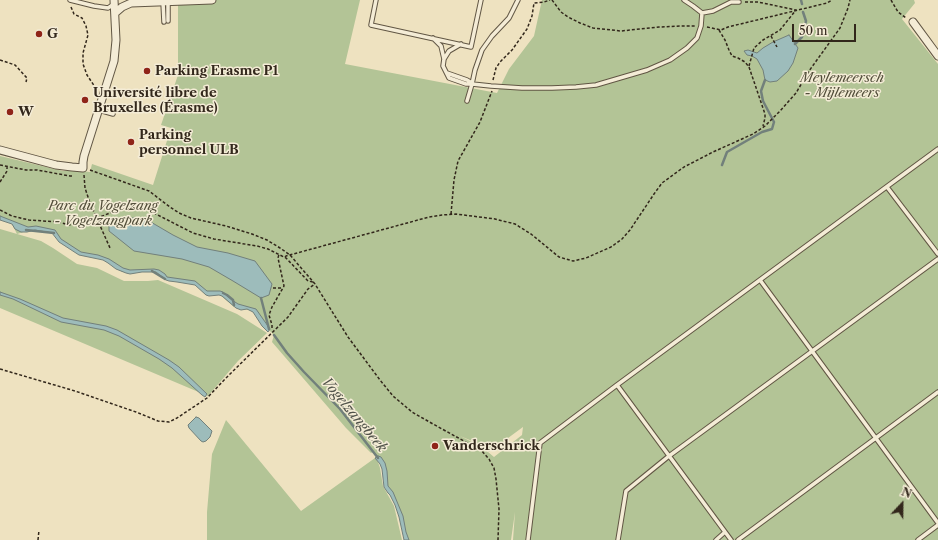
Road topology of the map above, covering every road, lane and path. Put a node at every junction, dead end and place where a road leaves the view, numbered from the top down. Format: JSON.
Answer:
{"nodes":[{"id":1,"x":70,"y":0,"type":"edge"},
{"id":2,"x":212,"y":0,"type":"edge"},
{"id":3,"x":376,"y":0,"type":"edge"},
{"id":4,"x":481,"y":0,"type":"edge"},
{"id":5,"x":518,"y":0,"type":"edge"},
{"id":6,"x":551,"y":0,"type":"edge"},
{"id":7,"x":684,"y":0,"type":"edge"},
{"id":8,"x":832,"y":0,"type":"edge"},
{"id":9,"x":850,"y":0,"type":"edge"},
{"id":10,"x":891,"y":0,"type":"edge"},
{"id":11,"x":114,"y":2,"type":"edge"},
{"id":12,"x":166,"y":2,"type":"junction"},
{"id":13,"x":739,"y":2,"type":"joint"},
{"id":14,"x":71,"y":7,"type":"dead end"},
{"id":15,"x":796,"y":10,"type":"junction"},
{"id":16,"x":702,"y":13,"type":"junction"},
{"id":17,"x":114,"y":14,"type":"junction"},
{"id":18,"x":166,"y":21,"type":"dead end"},
{"id":19,"x":913,"y":22,"type":"joint"},
{"id":20,"x":701,"y":26,"type":"junction"},
{"id":21,"x":719,"y":30,"type":"junction"},
{"id":22,"x":771,"y":36,"type":"junction"},
{"id":23,"x":433,"y":38,"type":"junction"},
{"id":24,"x":461,"y":44,"type":"junction"},
{"id":25,"x":777,"y":47,"type":"dead end"},
{"id":26,"x":938,"y":56,"type":"edge"},
{"id":27,"x":444,"y":59,"type":"junction"},
{"id":28,"x":0,"y":60,"type":"edge"},
{"id":29,"x":749,"y":66,"type":"junction"},
{"id":30,"x":26,"y":82,"type":"dead end"},
{"id":31,"x":472,"y":84,"type":"junction"},
{"id":32,"x":492,"y":86,"type":"junction"},
{"id":33,"x":96,"y":92,"type":"dead end"},
{"id":34,"x":467,"y":101,"type":"dead end"},
{"id":35,"x":99,"y":108,"type":"junction"},
{"id":36,"x":114,"y":112,"type":"dead end"},
{"id":37,"x":763,"y":127,"type":"junction"},
{"id":38,"x":938,"y":149,"type":"edge"},
{"id":39,"x":0,"y":150,"type":"edge"},
{"id":40,"x":0,"y":165,"type":"edge"},
{"id":41,"x":7,"y":166,"type":"junction"},
{"id":42,"x":77,"y":175,"type":"dead end"},
{"id":43,"x":0,"y":182,"type":"edge"},
{"id":44,"x":887,"y":186,"type":"junction"},
{"id":45,"x":122,"y":205,"type":"dead end"},
{"id":46,"x":123,"y":209,"type":"junction"},
{"id":47,"x":0,"y":210,"type":"edge"},
{"id":48,"x":451,"y":214,"type":"junction"},
{"id":49,"x":97,"y":219,"type":"junction"},
{"id":50,"x":110,"y":248,"type":"dead end"},
{"id":51,"x":279,"y":254,"type":"junction"},
{"id":52,"x":938,"y":254,"type":"edge"},
{"id":53,"x":290,"y":256,"type":"junction"},
{"id":54,"x":285,"y":257,"type":"junction"},
{"id":55,"x":938,"y":259,"type":"edge"},
{"id":56,"x":760,"y":280,"type":"junction"},
{"id":57,"x":313,"y":282,"type":"junction"},
{"id":58,"x":314,"y":284,"type":"junction"},
{"id":59,"x":273,"y":288,"type":"dead end"},
{"id":60,"x":282,"y":288,"type":"junction"},
{"id":61,"x":272,"y":328,"type":"dead end"},
{"id":62,"x":812,"y":351,"type":"junction"},
{"id":63,"x":0,"y":369,"type":"edge"},
{"id":64,"x":617,"y":385,"type":"junction"},
{"id":65,"x":938,"y":392,"type":"edge"},
{"id":66,"x":876,"y":438,"type":"junction"},
{"id":67,"x":670,"y":456,"type":"junction"},
{"id":68,"x":938,"y":524,"type":"edge"},
{"id":69,"x":39,"y":530,"type":"dead end"},
{"id":70,"x":725,"y":532,"type":"junction"},
{"id":71,"x":38,"y":540,"type":"edge"},
{"id":72,"x":498,"y":540,"type":"edge"},
{"id":73,"x":528,"y":540,"type":"edge"},
{"id":74,"x":618,"y":540,"type":"edge"},
{"id":75,"x":716,"y":540,"type":"edge"},
{"id":76,"x":731,"y":540,"type":"edge"},
{"id":77,"x":738,"y":540,"type":"edge"},
{"id":78,"x":918,"y":540,"type":"edge"}],
"edges":[{"from":1,"to":11,"type":"lane"},
{"from":2,"to":12,"type":"street"},
{"from":3,"to":23,"type":"lane"},
{"from":4,"to":24,"type":"lane"},
{"from":5,"to":31,"type":"lane"},
{"from":6,"to":20,"type":"path"},
{"from":6,"to":32,"type":"path"},
{"from":7,"to":16,"type":"lane"},
{"from":8,"to":15,"type":"path"},
{"from":9,"to":37,"type":"path"},
{"from":10,"to":19,"type":"path"},
{"from":11,"to":17,"type":"street"},
{"from":12,"to":17,"type":"street"},
{"from":12,"to":18,"type":"lane"},
{"from":13,"to":15,"type":"path"},
{"from":13,"to":16,"type":"lane"},
{"from":14,"to":33,"type":"path"},
{"from":15,"to":21,"type":"path"},
{"from":15,"to":22,"type":"path"},
{"from":16,"to":20,"type":"lane"},
{"from":17,"to":35,"type":"street"},
{"from":19,"to":26,"type":"street"},
{"from":20,"to":21,"type":"path"},
{"from":20,"to":32,"type":"lane"},
{"from":21,"to":29,"type":"path"},
{"from":22,"to":25,"type":"path"},
{"from":22,"to":29,"type":"path"},
{"from":23,"to":24,"type":"lane"},
{"from":23,"to":27,"type":"lane"},
{"from":24,"to":27,"type":"lane"},
{"from":27,"to":31,"type":"lane"},
{"from":28,"to":30,"type":"path"},
{"from":29,"to":37,"type":"path"},
{"from":31,"to":32,"type":"lane"},
{"from":31,"to":34,"type":"lane"},
{"from":32,"to":48,"type":"path"},
{"from":35,"to":36,"type":"lane"},
{"from":35,"to":39,"type":"street"},
{"from":37,"to":48,"type":"path"},
{"from":38,"to":44,"type":"lane"},
{"from":40,"to":41,"type":"path"},
{"from":41,"to":42,"type":"path"},
{"from":41,"to":43,"type":"path"},
{"from":44,"to":52,"type":"lane"},
{"from":44,"to":56,"type":"lane"},
{"from":45,"to":46,"type":"path"},
{"from":46,"to":49,"type":"path"},
{"from":46,"to":51,"type":"path"},
{"from":47,"to":49,"type":"path"},
{"from":48,"to":53,"type":"path"},
{"from":49,"to":50,"type":"path"},
{"from":49,"to":53,"type":"path"},
{"from":51,"to":54,"type":"path"},
{"from":51,"to":60,"type":"path"},
{"from":53,"to":54,"type":"path"},
{"from":53,"to":57,"type":"path"},
{"from":54,"to":57,"type":"path"},
{"from":55,"to":62,"type":"lane"},
{"from":56,"to":62,"type":"lane"},
{"from":56,"to":64,"type":"lane"},
{"from":57,"to":58,"type":"path"},
{"from":58,"to":63,"type":"path"},
{"from":58,"to":72,"type":"path"},
{"from":59,"to":60,"type":"path"},
{"from":60,"to":61,"type":"path"},
{"from":62,"to":66,"type":"lane"},
{"from":62,"to":67,"type":"lane"},
{"from":64,"to":67,"type":"lane"},
{"from":64,"to":73,"type":"lane"},
{"from":65,"to":66,"type":"lane"},
{"from":66,"to":68,"type":"lane"},
{"from":66,"to":77,"type":"lane"},
{"from":67,"to":70,"type":"lane"},
{"from":67,"to":74,"type":"lane"},
{"from":68,"to":78,"type":"lane"},
{"from":69,"to":71,"type":"path"},
{"from":70,"to":75,"type":"lane"},
{"from":70,"to":76,"type":"lane"}]}
